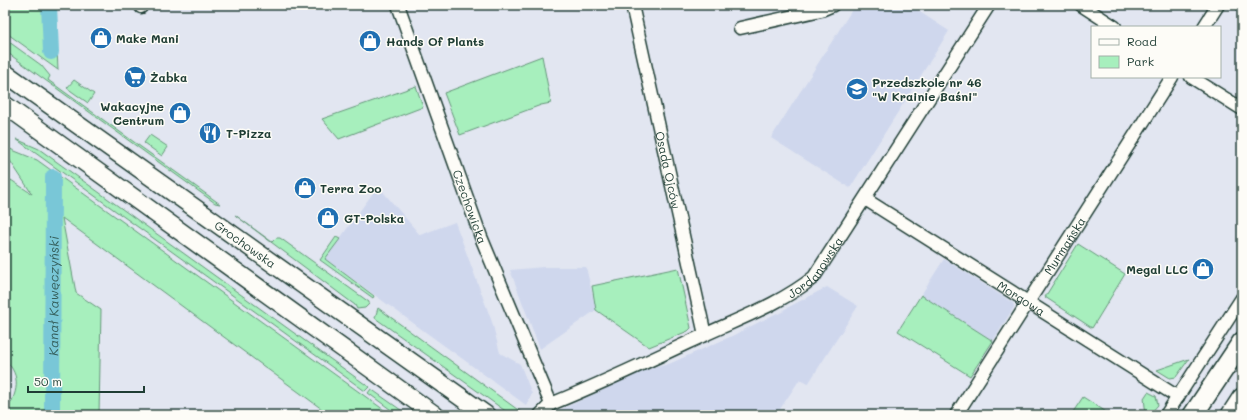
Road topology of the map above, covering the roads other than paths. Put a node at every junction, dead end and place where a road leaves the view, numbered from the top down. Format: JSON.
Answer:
{"nodes":[{"id":1,"x":398,"y":5,"type":"edge"},
{"id":2,"x":632,"y":5,"type":"edge"},
{"id":3,"x":833,"y":5,"type":"edge"},
{"id":4,"x":989,"y":5,"type":"edge"},
{"id":5,"x":1081,"y":5,"type":"edge"},
{"id":6,"x":1218,"y":5,"type":"edge"},
{"id":7,"x":1112,"y":26,"type":"edge"},
{"id":8,"x":1205,"y":26,"type":"edge"},
{"id":9,"x":740,"y":28,"type":"dead end"},
{"id":10,"x":5,"y":74,"type":"edge"},
{"id":11,"x":1171,"y":78,"type":"edge"},
{"id":12,"x":1193,"y":78,"type":"edge"},
{"id":13,"x":5,"y":105,"type":"edge"},
{"id":14,"x":1242,"y":109,"type":"edge"},
{"id":15,"x":865,"y":198,"type":"junction"},
{"id":16,"x":1242,"y":298,"type":"edge"},
{"id":17,"x":1029,"y":303,"type":"junction"},
{"id":18,"x":705,"y":335,"type":"junction"},
{"id":19,"x":1242,"y":342,"type":"edge"},
{"id":20,"x":1178,"y":397,"type":"junction"},
{"id":21,"x":1242,"y":398,"type":"edge"},
{"id":22,"x":551,"y":404,"type":"junction"},
{"id":23,"x":436,"y":415,"type":"edge"},
{"id":24,"x":486,"y":415,"type":"edge"},
{"id":25,"x":540,"y":415,"type":"edge"},
{"id":26,"x":956,"y":415,"type":"edge"},
{"id":27,"x":1166,"y":415,"type":"edge"},
{"id":28,"x":1193,"y":415,"type":"edge"},
{"id":29,"x":1231,"y":415,"type":"edge"}],
"edges":[{"from":1,"to":22,"type":"street","name":"Czechowicka"},
{"from":2,"to":18,"type":"street","name":"Osada Ojców"},
{"from":3,"to":9,"type":"street"},
{"from":4,"to":15,"type":"street","name":"Jordanowska"},
{"from":5,"to":7,"type":"street"},
{"from":6,"to":8,"type":"street"},
{"from":10,"to":24,"type":"main road","name":"Grochowska"},
{"from":11,"to":17,"type":"street","name":"Murmańska"},
{"from":12,"to":14,"type":"street"},
{"from":13,"to":23,"type":"main road"},
{"from":15,"to":17,"type":"street","name":"Morgowa"},
{"from":15,"to":18,"type":"street","name":"Jordanowska"},
{"from":16,"to":20,"type":"street"},
{"from":17,"to":20,"type":"street","name":"Morgowa"},
{"from":17,"to":26,"type":"street","name":"Murmańska"},
{"from":18,"to":22,"type":"street","name":"Jordanowska"},
{"from":19,"to":28,"type":"main road"},
{"from":20,"to":27,"type":"street"},
{"from":21,"to":29,"type":"main road"},
{"from":22,"to":25,"type":"street","name":"Jordanowska"}]}
